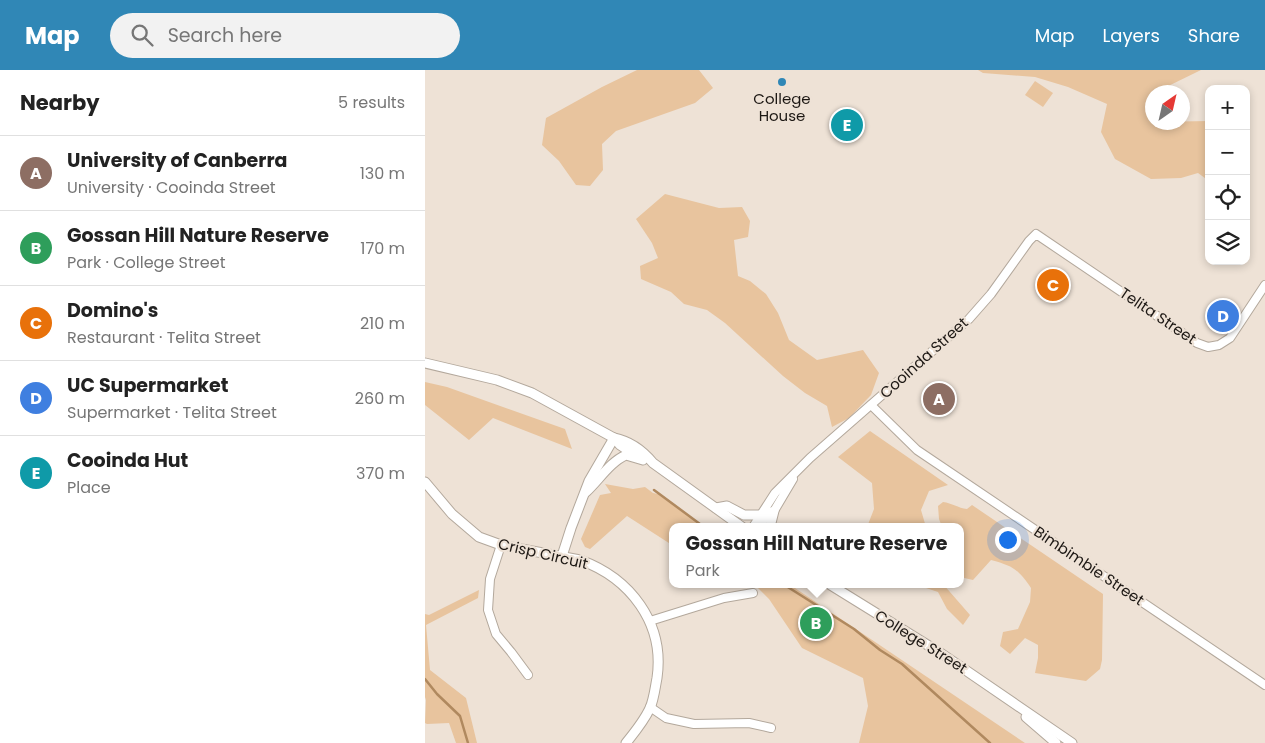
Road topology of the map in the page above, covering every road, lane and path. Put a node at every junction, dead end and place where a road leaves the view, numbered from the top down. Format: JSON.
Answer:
{"nodes":[{"id":1,"x":1036,"y":234,"type":"joint"},
{"id":2,"x":1265,"y":285,"type":"edge"},
{"id":3,"x":425,"y":363,"type":"edge"},
{"id":4,"x":871,"y":405,"type":"junction"},
{"id":5,"x":614,"y":438,"type":"junction"},
{"id":6,"x":643,"y":460,"type":"junction"},
{"id":7,"x":653,"y":463,"type":"junction"},
{"id":8,"x":798,"y":470,"type":"junction"},
{"id":9,"x":425,"y":482,"type":"edge"},
{"id":10,"x":586,"y":492,"type":"junction"},
{"id":11,"x":716,"y":508,"type":"junction"},
{"id":12,"x":774,"y":511,"type":"junction"},
{"id":13,"x":760,"y":514,"type":"junction"},
{"id":14,"x":737,"y":523,"type":"edge"},
{"id":15,"x":755,"y":523,"type":"edge"},
{"id":16,"x":762,"y":523,"type":"edge"},
{"id":17,"x":771,"y":523,"type":"edge"},
{"id":18,"x":501,"y":545,"type":"junction"},
{"id":19,"x":562,"y":556,"type":"junction"},
{"id":20,"x":835,"y":588,"type":"edge"},
{"id":21,"x":753,"y":593,"type":"dead end"},
{"id":22,"x":649,"y":621,"type":"junction"},
{"id":23,"x":528,"y":675,"type":"dead end"},
{"id":24,"x":988,"y":684,"type":"junction"},
{"id":25,"x":1265,"y":685,"type":"edge"},
{"id":26,"x":650,"y":707,"type":"junction"},
{"id":27,"x":771,"y":728,"type":"dead end"},
{"id":28,"x":626,"y":743,"type":"edge"},
{"id":29,"x":1056,"y":743,"type":"edge"},
{"id":30,"x":1072,"y":743,"type":"edge"}],
"edges":[{"from":1,"to":2,"type":"street","name":"Telita Street"},
{"from":1,"to":4,"type":"street","name":"Cooinda Street"},
{"from":3,"to":5,"type":"street"},
{"from":4,"to":8,"type":"street","name":"Cooinda Street"},
{"from":4,"to":25,"type":"street","name":"Bimbimbie Street"},
{"from":5,"to":6,"type":"street"},
{"from":5,"to":7,"type":"street"},
{"from":5,"to":10,"type":"street"},
{"from":6,"to":7,"type":"street"},
{"from":6,"to":10,"type":"street"},
{"from":7,"to":11,"type":"street"},
{"from":8,"to":12,"type":"street","name":"Cooinda Street"},
{"from":8,"to":13,"type":"street","name":"Cooinda Street"},
{"from":9,"to":18,"type":"street","name":"Crisp Circuit"},
{"from":10,"to":19,"type":"street"},
{"from":11,"to":13,"type":"street"},
{"from":11,"to":14,"type":"street"},
{"from":12,"to":16,"type":"street","name":"Cooinda Street"},
{"from":12,"to":17,"type":"street"},
{"from":13,"to":15,"type":"street","name":"Cooinda Street"},
{"from":18,"to":19,"type":"street","name":"Crisp Circuit"},
{"from":18,"to":23,"type":"street"},
{"from":19,"to":22,"type":"street","name":"Crisp Circuit"},
{"from":20,"to":24,"type":"street","name":"College Street"},
{"from":21,"to":22,"type":"street"},
{"from":22,"to":26,"type":"street","name":"Crisp Circuit"},
{"from":24,"to":29,"type":"street","name":"College Street"},
{"from":24,"to":30,"type":"street","name":"College Street"},
{"from":26,"to":27,"type":"street"},
{"from":26,"to":28,"type":"street","name":"Crisp Circuit"}]}
